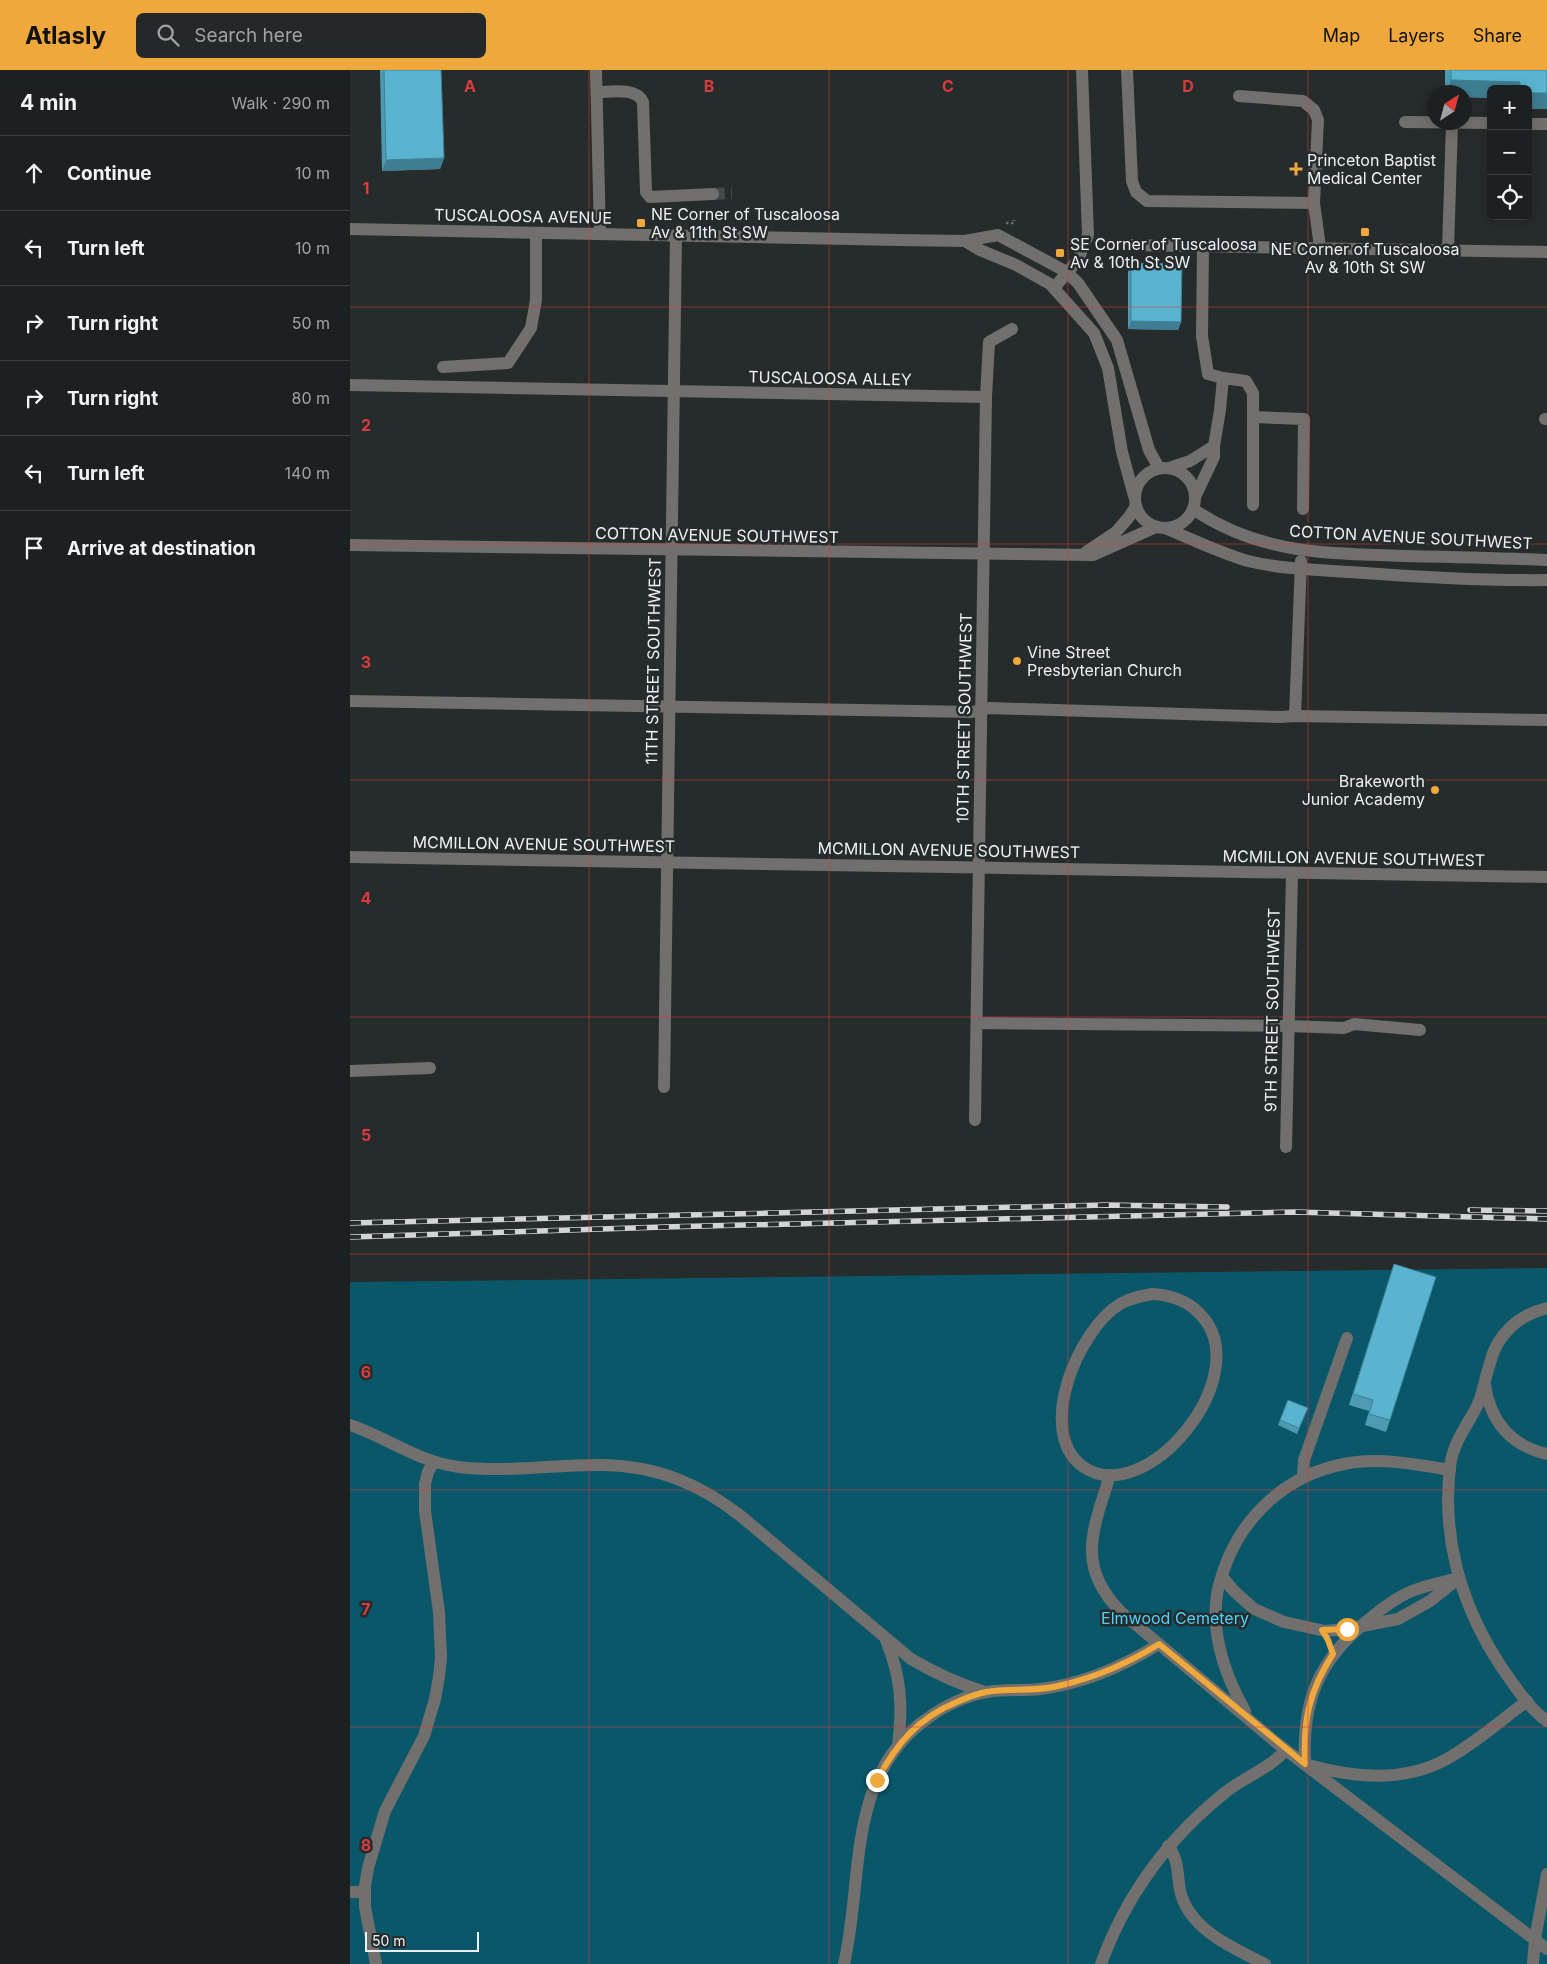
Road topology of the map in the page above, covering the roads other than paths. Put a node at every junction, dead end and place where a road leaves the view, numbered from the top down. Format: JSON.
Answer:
{"nodes":[{"id":1,"x":596,"y":70,"type":"edge"},
{"id":2,"x":1082,"y":70,"type":"edge"},
{"id":3,"x":1128,"y":70,"type":"edge"},
{"id":4,"x":597,"y":92,"type":"junction"},
{"id":5,"x":1239,"y":96,"type":"dead end"},
{"id":6,"x":1405,"y":122,"type":"dead end"},
{"id":7,"x":1427,"y":122,"type":"edge"},
{"id":8,"x":1472,"y":123,"type":"edge"},
{"id":9,"x":1487,"y":123,"type":"edge"},
{"id":10,"x":1532,"y":124,"type":"edge"},
{"id":11,"x":1547,"y":124,"type":"edge"},
{"id":12,"x":1452,"y":130,"type":"edge"},
{"id":13,"x":713,"y":194,"type":"tunnel mouth"},
{"id":14,"x":1314,"y":203,"type":"junction"},
{"id":15,"x":350,"y":229,"type":"edge"},
{"id":16,"x":536,"y":233,"type":"junction"},
{"id":17,"x":600,"y":234,"type":"junction"},
{"id":18,"x":676,"y":236,"type":"junction"},
{"id":19,"x":965,"y":241,"type":"junction"},
{"id":20,"x":1126,"y":245,"type":"dead end"},
{"id":21,"x":1204,"y":246,"type":"junction"},
{"id":22,"x":1320,"y":248,"type":"junction"},
{"id":23,"x":1448,"y":250,"type":"junction"},
{"id":24,"x":1547,"y":252,"type":"edge"},
{"id":25,"x":1068,"y":274,"type":"junction"},
{"id":26,"x":1054,"y":288,"type":"junction"},
{"id":27,"x":1012,"y":329,"type":"dead end"},
{"id":28,"x":443,"y":367,"type":"dead end"},
{"id":29,"x":1223,"y":378,"type":"junction"},
{"id":30,"x":350,"y":386,"type":"edge"},
{"id":31,"x":673,"y":391,"type":"junction"},
{"id":32,"x":986,"y":397,"type":"junction"},
{"id":33,"x":1253,"y":417,"type":"junction"},
{"id":34,"x":1214,"y":446,"type":"junction"},
{"id":35,"x":1164,"y":468,"type":"junction"},
{"id":36,"x":1196,"y":495,"type":"junction"},
{"id":37,"x":1135,"y":501,"type":"junction"},
{"id":38,"x":1254,"y":506,"type":"dead end"},
{"id":39,"x":1193,"y":509,"type":"junction"},
{"id":40,"x":1303,"y":509,"type":"dead end"},
{"id":41,"x":1162,"y":528,"type":"junction"},
{"id":42,"x":350,"y":545,"type":"edge"},
{"id":43,"x":671,"y":550,"type":"junction"},
{"id":44,"x":1302,"y":550,"type":"junction"},
{"id":45,"x":983,"y":554,"type":"junction"},
{"id":46,"x":1084,"y":554,"type":"junction"},
{"id":47,"x":1547,"y":560,"type":"edge"},
{"id":48,"x":1301,"y":569,"type":"junction"},
{"id":49,"x":1547,"y":580,"type":"edge"},
{"id":50,"x":350,"y":701,"type":"edge"},
{"id":51,"x":668,"y":705,"type":"junction"},
{"id":52,"x":981,"y":710,"type":"junction"},
{"id":53,"x":1295,"y":716,"type":"junction"},
{"id":54,"x":1547,"y":720,"type":"edge"},
{"id":55,"x":350,"y":858,"type":"edge"},
{"id":56,"x":668,"y":861,"type":"junction"},
{"id":57,"x":978,"y":867,"type":"junction"},
{"id":58,"x":1292,"y":874,"type":"junction"},
{"id":59,"x":1547,"y":877,"type":"edge"},
{"id":60,"x":977,"y":1024,"type":"junction"},
{"id":61,"x":1288,"y":1026,"type":"junction"},
{"id":62,"x":1420,"y":1030,"type":"dead end"},
{"id":63,"x":430,"y":1068,"type":"dead end"},
{"id":64,"x":350,"y":1071,"type":"edge"},
{"id":65,"x":664,"y":1087,"type":"dead end"},
{"id":66,"x":975,"y":1120,"type":"dead end"},
{"id":67,"x":1286,"y":1147,"type":"dead end"},
{"id":68,"x":1547,"y":1308,"type":"edge"},
{"id":69,"x":1347,"y":1338,"type":"dead end"},
{"id":70,"x":1485,"y":1385,"type":"junction"},
{"id":71,"x":350,"y":1424,"type":"edge"},
{"id":72,"x":1547,"y":1454,"type":"edge"},
{"id":73,"x":433,"y":1462,"type":"junction"},
{"id":74,"x":1450,"y":1470,"type":"junction"},
{"id":75,"x":1110,"y":1475,"type":"junction"},
{"id":76,"x":1303,"y":1477,"type":"junction"},
{"id":77,"x":1222,"y":1577,"type":"junction"},
{"id":78,"x":1459,"y":1578,"type":"junction"},
{"id":79,"x":1360,"y":1626,"type":"junction"},
{"id":80,"x":1322,"y":1630,"type":"junction"},
{"id":81,"x":885,"y":1638,"type":"junction"},
{"id":82,"x":1159,"y":1644,"type":"junction"},
{"id":83,"x":1333,"y":1654,"type":"junction"},
{"id":84,"x":985,"y":1692,"type":"junction"},
{"id":85,"x":1527,"y":1701,"type":"junction"},
{"id":86,"x":1250,"y":1720,"type":"junction"},
{"id":87,"x":1547,"y":1721,"type":"edge"},
{"id":88,"x":898,"y":1745,"type":"junction"},
{"id":89,"x":1286,"y":1750,"type":"junction"},
{"id":90,"x":1305,"y":1764,"type":"junction"},
{"id":91,"x":1168,"y":1846,"type":"junction"},
{"id":92,"x":1547,"y":1874,"type":"edge"},
{"id":93,"x":350,"y":1892,"type":"edge"},
{"id":94,"x":365,"y":1892,"type":"junction"},
{"id":95,"x":1541,"y":1937,"type":"edge"},
{"id":96,"x":1547,"y":1949,"type":"edge"},
{"id":97,"x":376,"y":1964,"type":"edge"},
{"id":98,"x":844,"y":1964,"type":"edge"},
{"id":99,"x":1101,"y":1964,"type":"edge"},
{"id":100,"x":1265,"y":1964,"type":"edge"},
{"id":101,"x":1533,"y":1964,"type":"edge"}],
"edges":[{"from":1,"to":4,"type":"street"},
{"from":2,"to":25,"type":"street"},
{"from":3,"to":14,"type":"street"},
{"from":4,"to":13,"type":"street"},
{"from":4,"to":17,"type":"street"},
{"from":5,"to":14,"type":"street"},
{"from":6,"to":7,"type":"street"},
{"from":8,"to":9,"type":"street"},
{"from":10,"to":11,"type":"street"},
{"from":12,"to":23,"type":"street"},
{"from":14,"to":22,"type":"street"},
{"from":15,"to":16,"type":"street","name":"TUSCALOOSA AVENUE"},
{"from":16,"to":17,"type":"street","name":"TUSCALOOSA AVENUE"},
{"from":16,"to":28,"type":"street"},
{"from":17,"to":18,"type":"street","name":"TUSCALOOSA AVENUE"},
{"from":18,"to":19,"type":"street","name":"TUSCALOOSA AVENUE"},
{"from":18,"to":31,"type":"street","name":"11TH STREET SOUTHWEST"},
{"from":19,"to":25,"type":"street","name":"TUSCALOOSA AVENUE"},
{"from":19,"to":26,"type":"street"},
{"from":20,"to":21,"type":"street"},
{"from":21,"to":22,"type":"street"},
{"from":21,"to":29,"type":"street"},
{"from":22,"to":23,"type":"street"},
{"from":23,"to":24,"type":"street"},
{"from":25,"to":26,"type":"street"},
{"from":25,"to":35,"type":"street","name":"TUSCALOOSA AVENUE"},
{"from":26,"to":37,"type":"street"},
{"from":27,"to":32,"type":"street","name":"10TH STREET SOUTHWEST"},
{"from":29,"to":33,"type":"street"},
{"from":29,"to":34,"type":"street"},
{"from":30,"to":31,"type":"street","name":"TUSCALOOSA ALLEY"},
{"from":31,"to":32,"type":"street","name":"TUSCALOOSA ALLEY"},
{"from":31,"to":43,"type":"street","name":"11TH STREET SOUTHWEST"},
{"from":32,"to":45,"type":"street","name":"10TH STREET SOUTHWEST"},
{"from":33,"to":38,"type":"street"},
{"from":33,"to":40,"type":"street"},
{"from":34,"to":35,"type":"street"},
{"from":34,"to":36,"type":"street"},
{"from":35,"to":36,"type":"street"},
{"from":35,"to":37,"type":"street"},
{"from":36,"to":39,"type":"street"},
{"from":37,"to":41,"type":"street"},
{"from":37,"to":46,"type":"street"},
{"from":39,"to":41,"type":"street"},
{"from":39,"to":44,"type":"street","name":"COTTON AVENUE SOUTHWEST"},
{"from":41,"to":46,"type":"street","name":"COTTON AVENUE SOUTHWEST"},
{"from":41,"to":48,"type":"street"},
{"from":42,"to":43,"type":"street","name":"COTTON AVENUE SOUTHWEST"},
{"from":43,"to":45,"type":"street","name":"COTTON AVENUE SOUTHWEST"},
{"from":43,"to":51,"type":"street","name":"11TH STREET SOUTHWEST"},
{"from":44,"to":47,"type":"street","name":"COTTON AVENUE SOUTHWEST"},
{"from":44,"to":48,"type":"street"},
{"from":45,"to":46,"type":"street","name":"COTTON AVENUE SOUTHWEST"},
{"from":45,"to":52,"type":"street","name":"10TH STREET SOUTHWEST"},
{"from":48,"to":49,"type":"street"},
{"from":48,"to":53,"type":"street"},
{"from":50,"to":51,"type":"street"},
{"from":51,"to":52,"type":"street"},
{"from":51,"to":56,"type":"street","name":"11TH STREET SOUTHWEST"},
{"from":52,"to":53,"type":"street"},
{"from":52,"to":57,"type":"street","name":"10TH STREET SOUTHWEST"},
{"from":53,"to":54,"type":"street"},
{"from":55,"to":56,"type":"street","name":"MCMILLON AVENUE SOUTHWEST"},
{"from":56,"to":57,"type":"street","name":"MCMILLON AVENUE SOUTHWEST"},
{"from":56,"to":65,"type":"street","name":"11TH STREET SOUTHWEST"},
{"from":57,"to":58,"type":"street","name":"MCMILLON AVENUE SOUTHWEST"},
{"from":57,"to":60,"type":"street","name":"10TH STREET SOUTHWEST"},
{"from":58,"to":59,"type":"street","name":"MCMILLON AVENUE SOUTHWEST"},
{"from":58,"to":61,"type":"street","name":"9TH STREET SOUTHWEST"},
{"from":60,"to":61,"type":"street"},
{"from":60,"to":66,"type":"street","name":"10TH STREET SOUTHWEST"},
{"from":61,"to":62,"type":"street"},
{"from":61,"to":67,"type":"street","name":"9TH STREET SOUTHWEST"},
{"from":63,"to":64,"type":"street"},
{"from":68,"to":70,"type":"street"},
{"from":69,"to":76,"type":"street"},
{"from":70,"to":72,"type":"street"},
{"from":70,"to":74,"type":"street"},
{"from":71,"to":73,"type":"street"},
{"from":73,"to":81,"type":"street"},
{"from":73,"to":94,"type":"street"},
{"from":74,"to":76,"type":"street"},
{"from":74,"to":78,"type":"street"},
{"from":75,"to":75,"type":"street"},
{"from":75,"to":82,"type":"street"},
{"from":76,"to":77,"type":"street"},
{"from":77,"to":80,"type":"street"},
{"from":77,"to":86,"type":"street"},
{"from":78,"to":79,"type":"street"},
{"from":78,"to":79,"type":"street"},
{"from":78,"to":85,"type":"street"},
{"from":79,"to":80,"type":"street"},
{"from":79,"to":83,"type":"street"},
{"from":80,"to":83,"type":"street"},
{"from":81,"to":84,"type":"street"},
{"from":81,"to":88,"type":"street"},
{"from":82,"to":84,"type":"street"},
{"from":82,"to":86,"type":"street"},
{"from":83,"to":90,"type":"street"},
{"from":84,"to":88,"type":"street"},
{"from":85,"to":87,"type":"street"},
{"from":85,"to":90,"type":"street"},
{"from":86,"to":89,"type":"street"},
{"from":88,"to":98,"type":"street"},
{"from":89,"to":90,"type":"street"},
{"from":89,"to":91,"type":"street"},
{"from":90,"to":95,"type":"street"},
{"from":91,"to":99,"type":"street"},
{"from":91,"to":100,"type":"street"},
{"from":92,"to":95,"type":"street"},
{"from":93,"to":94,"type":"street"},
{"from":94,"to":97,"type":"street"},
{"from":95,"to":96,"type":"street"},
{"from":95,"to":101,"type":"street"}]}
